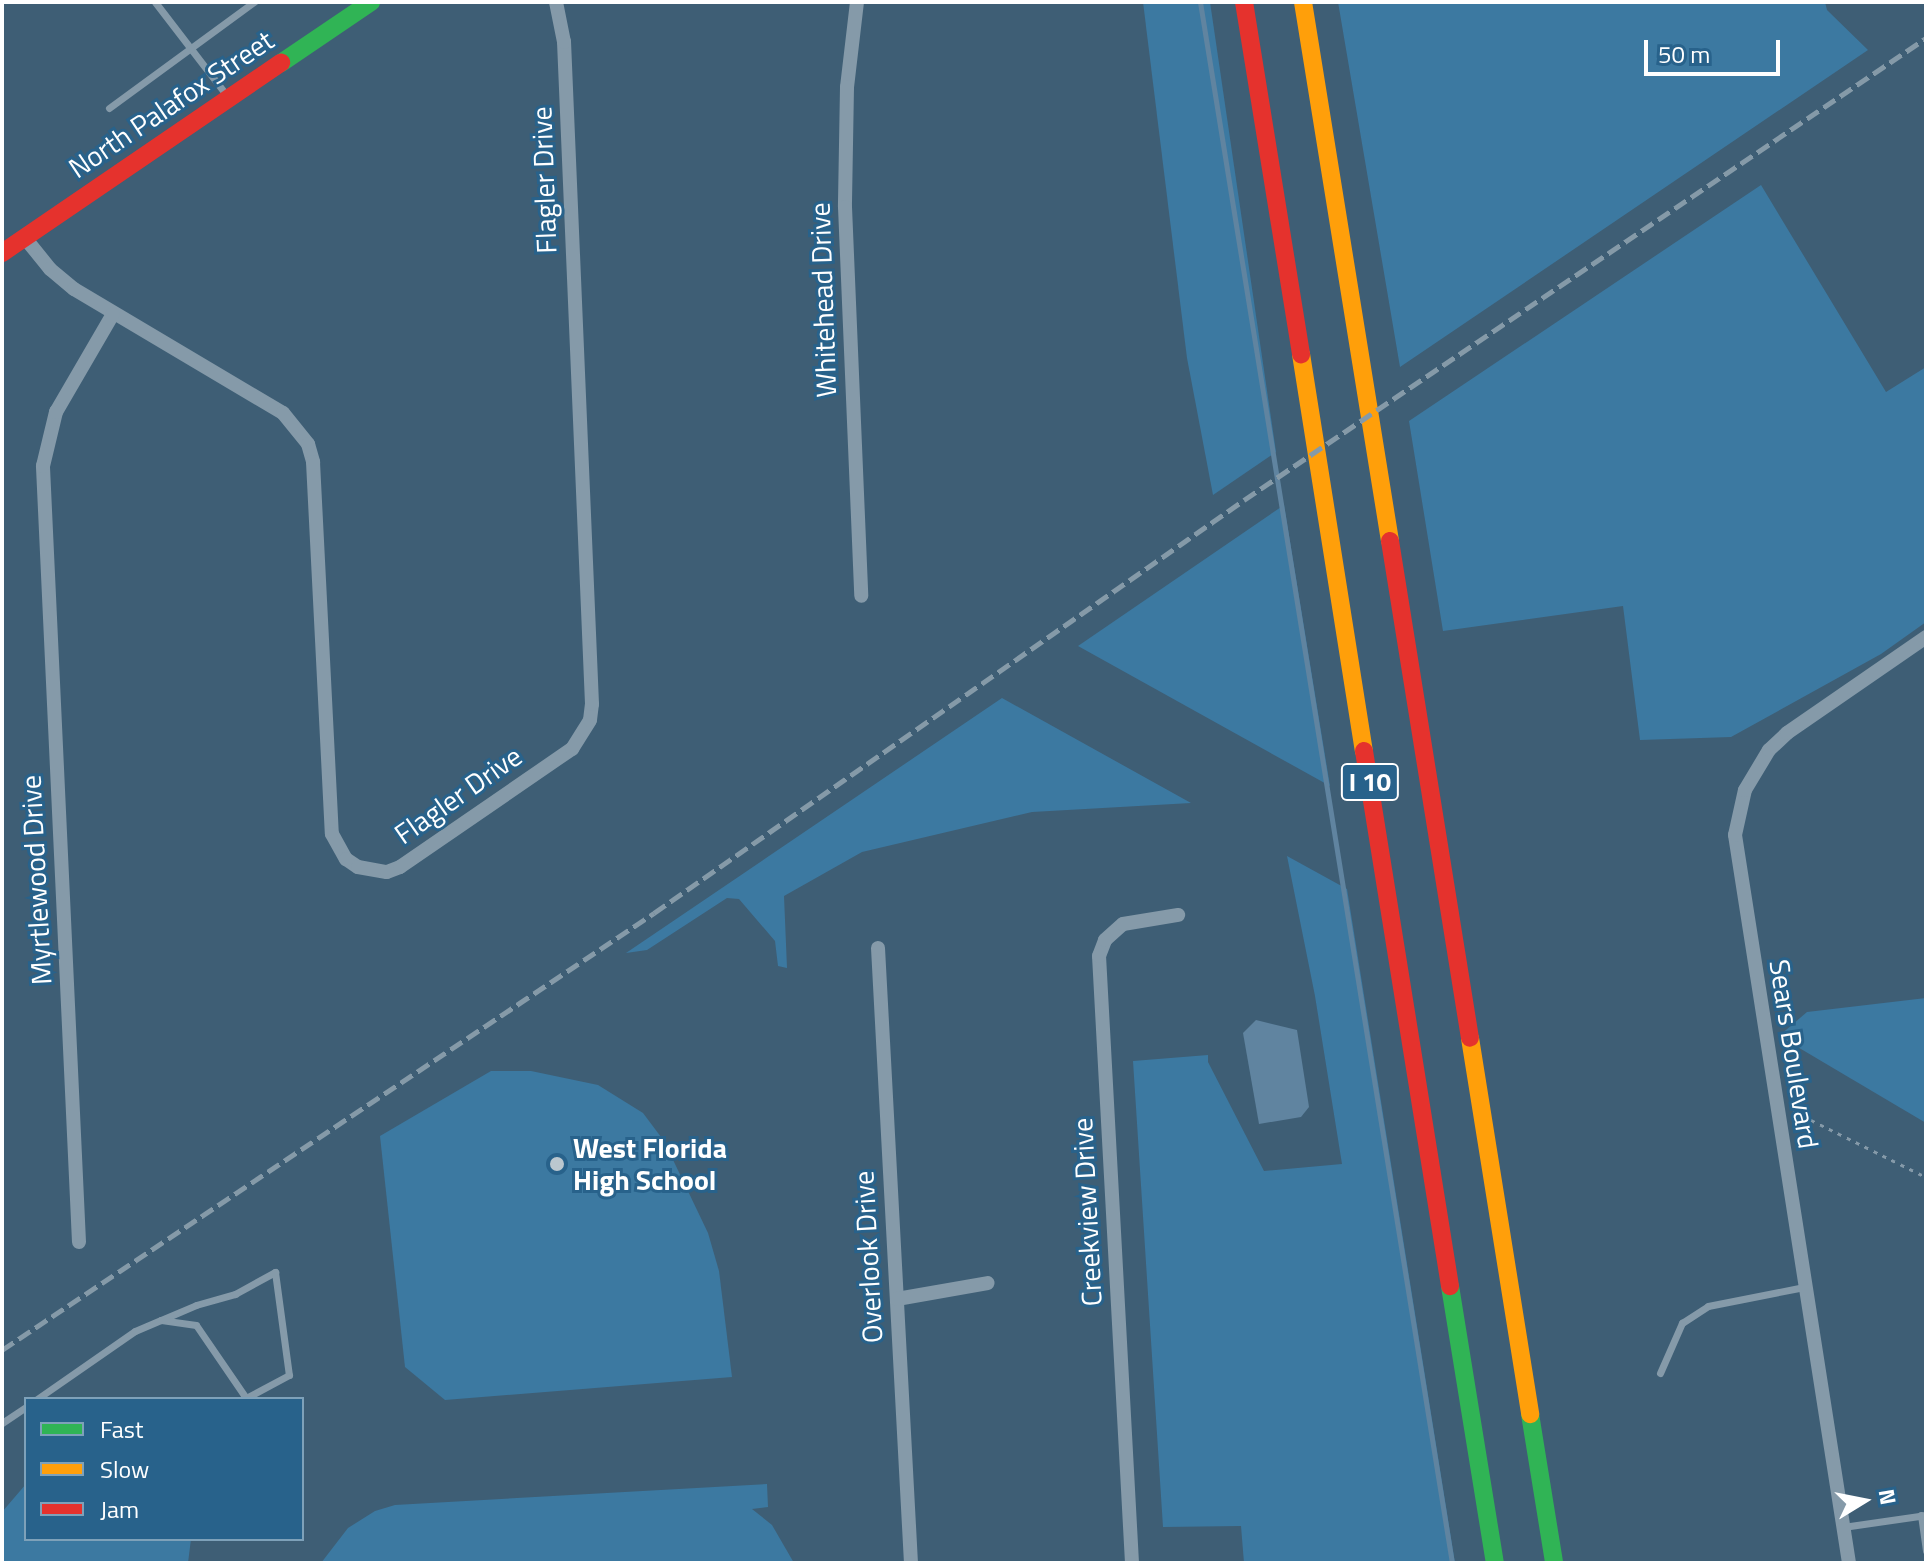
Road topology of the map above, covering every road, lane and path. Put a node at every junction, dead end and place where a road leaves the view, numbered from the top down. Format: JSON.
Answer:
{"nodes":[{"id":1,"x":155,"y":2,"type":"edge"},
{"id":2,"x":254,"y":2,"type":"edge"},
{"id":3,"x":371,"y":2,"type":"edge"},
{"id":4,"x":556,"y":2,"type":"edge"},
{"id":5,"x":857,"y":2,"type":"edge"},
{"id":6,"x":1244,"y":2,"type":"edge"},
{"id":7,"x":1303,"y":2,"type":"edge"},
{"id":8,"x":191,"y":49,"type":"junction"},
{"id":9,"x":229,"y":98,"type":"junction"},
{"id":10,"x":109,"y":108,"type":"dead end"},
{"id":11,"x":25,"y":238,"type":"junction"},
{"id":12,"x":2,"y":253,"type":"edge"},
{"id":13,"x":113,"y":314,"type":"junction"},
{"id":14,"x":861,"y":596,"type":"dead end"},
{"id":15,"x":1926,"y":637,"type":"edge"},
{"id":16,"x":1178,"y":915,"type":"dead end"},
{"id":17,"x":878,"y":948,"type":"dead end"},
{"id":18,"x":1775,"y":1102,"type":"junction"},
{"id":19,"x":1926,"y":1177,"type":"edge"},
{"id":20,"x":79,"y":1242,"type":"dead end"},
{"id":21,"x":988,"y":1283,"type":"dead end"},
{"id":22,"x":1804,"y":1287,"type":"junction"},
{"id":23,"x":897,"y":1299,"type":"junction"},
{"id":24,"x":161,"y":1320,"type":"junction"},
{"id":25,"x":1660,"y":1373,"type":"dead end"},
{"id":26,"x":40,"y":1397,"type":"edge"},
{"id":27,"x":245,"y":1397,"type":"edge"},
{"id":28,"x":248,"y":1397,"type":"edge"},
{"id":29,"x":24,"y":1408,"type":"edge"},
{"id":30,"x":2,"y":1423,"type":"edge"},
{"id":31,"x":1923,"y":1515,"type":"edge"},
{"id":32,"x":1843,"y":1527,"type":"junction"},
{"id":33,"x":1926,"y":1551,"type":"edge"},
{"id":34,"x":911,"y":1563,"type":"edge"},
{"id":35,"x":1132,"y":1563,"type":"edge"},
{"id":36,"x":1495,"y":1563,"type":"edge"},
{"id":37,"x":1554,"y":1563,"type":"edge"},
{"id":38,"x":1849,"y":1563,"type":"edge"}],
"edges":[{"from":1,"to":8,"type":"lane"},
{"from":2,"to":8,"type":"lane"},
{"from":3,"to":9,"type":"main road","name":"North Palafox Street"},
{"from":4,"to":13,"type":"street","name":"Flagler Drive"},
{"from":5,"to":14,"type":"street","name":"Whitehead Drive"},
{"from":6,"to":36,"type":"main road","number":"I 10"},
{"from":7,"to":37,"type":"main road","number":"I 10"},
{"from":8,"to":9,"type":"lane"},
{"from":8,"to":10,"type":"lane"},
{"from":9,"to":11,"type":"main road","name":"North Palafox Street"},
{"from":11,"to":12,"type":"main road","name":"North Palafox Street"},
{"from":11,"to":13,"type":"street","name":"Flagler Drive"},
{"from":13,"to":20,"type":"street","name":"Myrtlewood Drive"},
{"from":15,"to":18,"type":"street","name":"Sears Boulevard"},
{"from":16,"to":35,"type":"street","name":"Creekview Drive"},
{"from":17,"to":23,"type":"street","name":"Overlook Drive"},
{"from":18,"to":19,"type":"path"},
{"from":18,"to":22,"type":"street","name":"Sears Boulevard"},
{"from":21,"to":23,"type":"street"},
{"from":22,"to":25,"type":"lane"},
{"from":22,"to":32,"type":"street","name":"Sears Boulevard"},
{"from":23,"to":34,"type":"street","name":"Overlook Drive"},
{"from":24,"to":26,"type":"lane"},
{"from":24,"to":27,"type":"lane"},
{"from":24,"to":28,"type":"lane"},
{"from":29,"to":30,"type":"lane"},
{"from":31,"to":32,"type":"lane"},
{"from":31,"to":33,"type":"lane"},
{"from":32,"to":38,"type":"street","name":"Sears Boulevard"}]}
